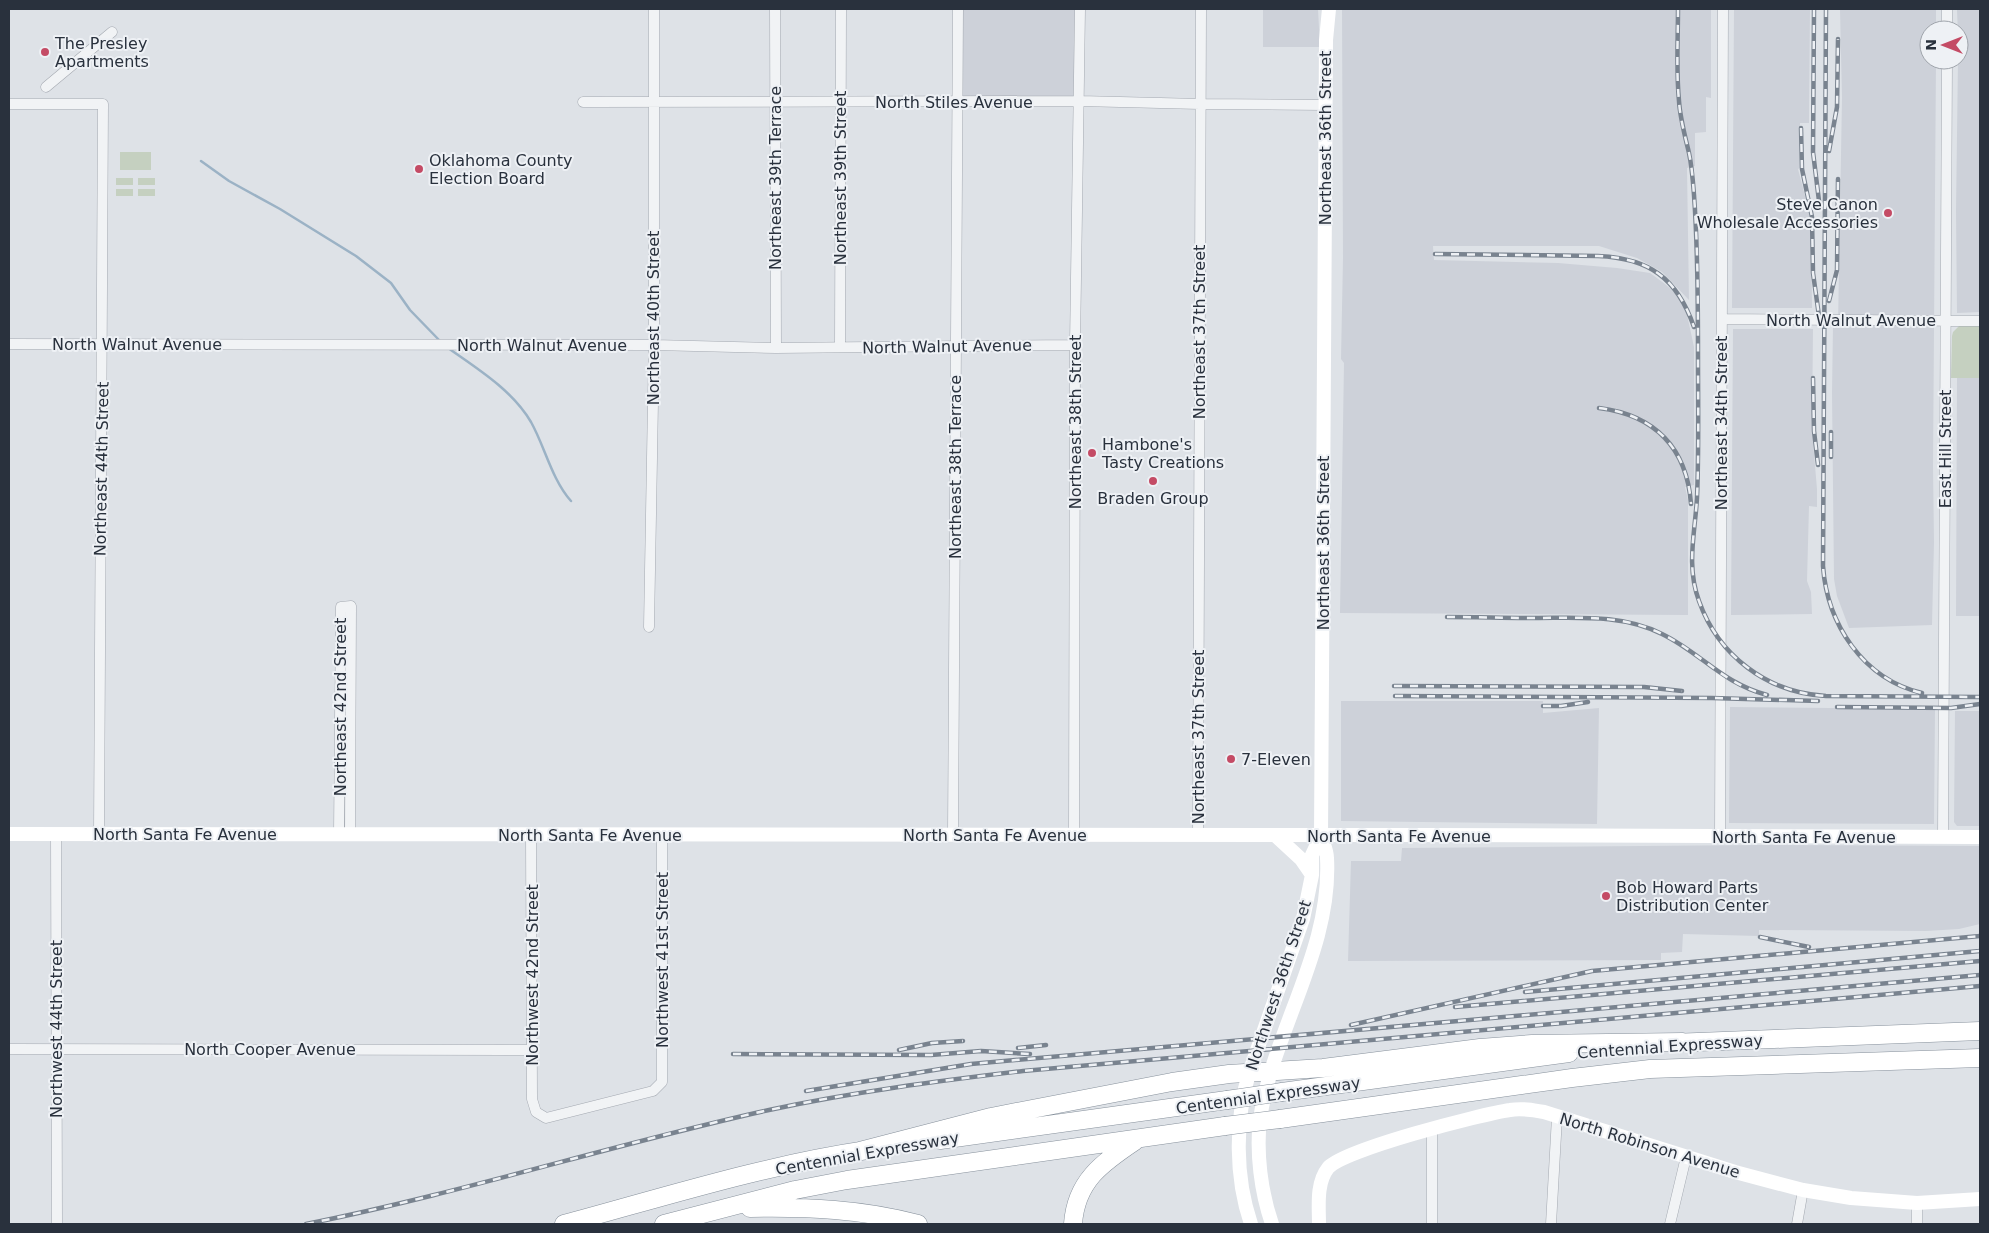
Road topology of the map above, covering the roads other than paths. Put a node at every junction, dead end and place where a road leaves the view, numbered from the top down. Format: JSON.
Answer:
{"nodes":[{"id":1,"x":654,"y":9,"type":"edge"},
{"id":2,"x":775,"y":9,"type":"edge"},
{"id":3,"x":841,"y":9,"type":"edge"},
{"id":4,"x":958,"y":9,"type":"edge"},
{"id":5,"x":1080,"y":9,"type":"edge"},
{"id":6,"x":1201,"y":9,"type":"edge"},
{"id":7,"x":1323,"y":9,"type":"edge"},
{"id":8,"x":1329,"y":9,"type":"edge"},
{"id":9,"x":1723,"y":9,"type":"edge"},
{"id":10,"x":1326,"y":27,"type":"junction"},
{"id":11,"x":112,"y":32,"type":"dead end"},
{"id":12,"x":1947,"y":70,"type":"edge"},
{"id":13,"x":46,"y":87,"type":"dead end"},
{"id":14,"x":583,"y":102,"type":"dead end"},
{"id":15,"x":654,"y":102,"type":"junction"},
{"id":16,"x":774,"y":102,"type":"junction"},
{"id":17,"x":840,"y":102,"type":"junction"},
{"id":18,"x":1080,"y":102,"type":"junction"},
{"id":19,"x":958,"y":103,"type":"junction"},
{"id":20,"x":9,"y":104,"type":"edge"},
{"id":21,"x":1200,"y":104,"type":"junction"},
{"id":22,"x":1326,"y":104,"type":"junction"},
{"id":23,"x":1722,"y":319,"type":"junction"},
{"id":24,"x":1946,"y":320,"type":"junction"},
{"id":25,"x":1980,"y":321,"type":"edge"},
{"id":26,"x":9,"y":344,"type":"edge"},
{"id":27,"x":102,"y":344,"type":"junction"},
{"id":28,"x":654,"y":345,"type":"junction"},
{"id":29,"x":956,"y":345,"type":"junction"},
{"id":30,"x":1075,"y":345,"type":"junction"},
{"id":31,"x":840,"y":347,"type":"junction"},
{"id":32,"x":776,"y":348,"type":"junction"},
{"id":33,"x":649,"y":627,"type":"dead end"},
{"id":34,"x":9,"y":834,"type":"edge"},
{"id":35,"x":56,"y":834,"type":"junction"},
{"id":36,"x":99,"y":834,"type":"junction"},
{"id":37,"x":345,"y":834,"type":"junction"},
{"id":38,"x":662,"y":834,"type":"junction"},
{"id":39,"x":531,"y":835,"type":"junction"},
{"id":40,"x":953,"y":835,"type":"junction"},
{"id":41,"x":1074,"y":835,"type":"junction"},
{"id":42,"x":1198,"y":835,"type":"junction"},
{"id":43,"x":1275,"y":835,"type":"junction"},
{"id":44,"x":1321,"y":836,"type":"junction"},
{"id":45,"x":1720,"y":836,"type":"junction"},
{"id":46,"x":1943,"y":837,"type":"junction"},
{"id":47,"x":1980,"y":837,"type":"edge"},
{"id":48,"x":1312,"y":875,"type":"junction"},
{"id":49,"x":1980,"y":1031,"type":"edge"},
{"id":50,"x":1683,"y":1042,"type":"junction"},
{"id":51,"x":9,"y":1048,"type":"edge"},
{"id":52,"x":56,"y":1049,"type":"junction"},
{"id":53,"x":532,"y":1050,"type":"junction"},
{"id":54,"x":1278,"y":1050,"type":"joint"},
{"id":55,"x":1980,"y":1058,"type":"edge"},
{"id":56,"x":1272,"y":1071,"type":"junction"},
{"id":57,"x":1249,"y":1073,"type":"junction"},
{"id":58,"x":537,"y":1114,"type":"joint"},
{"id":59,"x":1558,"y":1117,"type":"junction"},
{"id":60,"x":1432,"y":1130,"type":"junction"},
{"id":61,"x":1140,"y":1138,"type":"junction"},
{"id":62,"x":856,"y":1152,"type":"junction"},
{"id":63,"x":1686,"y":1157,"type":"junction"},
{"id":64,"x":1803,"y":1190,"type":"junction"},
{"id":65,"x":1980,"y":1199,"type":"edge"},
{"id":66,"x":1917,"y":1203,"type":"junction"},
{"id":67,"x":717,"y":1210,"type":"junction"},
{"id":68,"x":57,"y":1224,"type":"edge"},
{"id":69,"x":564,"y":1224,"type":"edge"},
{"id":70,"x":664,"y":1224,"type":"edge"},
{"id":71,"x":918,"y":1224,"type":"edge"},
{"id":72,"x":1073,"y":1224,"type":"edge"},
{"id":73,"x":1251,"y":1224,"type":"edge"},
{"id":74,"x":1272,"y":1224,"type":"edge"},
{"id":75,"x":1319,"y":1224,"type":"edge"},
{"id":76,"x":1432,"y":1224,"type":"edge"},
{"id":77,"x":1551,"y":1224,"type":"edge"},
{"id":78,"x":1670,"y":1224,"type":"edge"},
{"id":79,"x":1797,"y":1224,"type":"edge"},
{"id":80,"x":1917,"y":1224,"type":"edge"}],
"edges":[{"from":1,"to":15,"type":"street","name":"Northeast 40th Street"},
{"from":2,"to":16,"type":"street","name":"Northeast 39th Terrace"},
{"from":3,"to":17,"type":"street","name":"Northeast 39th Street"},
{"from":4,"to":19,"type":"street","name":"Northeast 38th Terrace"},
{"from":5,"to":18,"type":"street","name":"Northeast 38th Street"},
{"from":6,"to":21,"type":"street","name":"Northeast 37th Street"},
{"from":7,"to":10,"type":"main road","name":"Northeast 36th Street"},
{"from":8,"to":10,"type":"main road","name":"Northeast 36th Street"},
{"from":9,"to":23,"type":"street","name":"Northeast 34th Street"},
{"from":10,"to":22,"type":"main road","name":"Northeast 36th Street"},
{"from":11,"to":13,"type":"street"},
{"from":12,"to":24,"type":"street","name":"East Hill Street"},
{"from":14,"to":15,"type":"street","name":"North Stiles Avenue"},
{"from":15,"to":16,"type":"street","name":"North Stiles Avenue"},
{"from":15,"to":28,"type":"street","name":"Northeast 40th Street"},
{"from":16,"to":17,"type":"street","name":"North Stiles Avenue"},
{"from":16,"to":32,"type":"street","name":"Northeast 39th Terrace"},
{"from":17,"to":19,"type":"street","name":"North Stiles Avenue"},
{"from":17,"to":31,"type":"street","name":"Northeast 39th Street"},
{"from":18,"to":19,"type":"street","name":"North Stiles Avenue"},
{"from":18,"to":21,"type":"street","name":"North Stiles Avenue"},
{"from":18,"to":30,"type":"street","name":"Northeast 38th Street"},
{"from":19,"to":29,"type":"street","name":"Northeast 38th Terrace"},
{"from":20,"to":27,"type":"street","name":"Northeast 44th Street"},
{"from":21,"to":22,"type":"street","name":"North Stiles Avenue"},
{"from":21,"to":42,"type":"street","name":"Northeast 37th Street"},
{"from":22,"to":44,"type":"main road","name":"Northeast 36th Street"},
{"from":23,"to":24,"type":"street","name":"North Walnut Avenue"},
{"from":23,"to":45,"type":"street","name":"Northeast 34th Street"},
{"from":24,"to":25,"type":"street","name":"North Walnut Avenue"},
{"from":24,"to":46,"type":"street","name":"East Hill Street"},
{"from":26,"to":27,"type":"street","name":"North Walnut Avenue"},
{"from":27,"to":28,"type":"street","name":"North Walnut Avenue"},
{"from":27,"to":36,"type":"street","name":"Northeast 44th Street"},
{"from":28,"to":32,"type":"street","name":"North Walnut Avenue"},
{"from":28,"to":33,"type":"street","name":"Northeast 40th Street"},
{"from":29,"to":30,"type":"street","name":"North Walnut Avenue"},
{"from":29,"to":31,"type":"street","name":"North Walnut Avenue"},
{"from":29,"to":40,"type":"street","name":"Northeast 38th Terrace"},
{"from":30,"to":41,"type":"street","name":"Northeast 38th Street"},
{"from":31,"to":32,"type":"street","name":"North Walnut Avenue"},
{"from":34,"to":35,"type":"main road","name":"North Santa Fe Avenue"},
{"from":35,"to":36,"type":"main road","name":"North Santa Fe Avenue"},
{"from":35,"to":52,"type":"street","name":"Northwest 44th Street"},
{"from":36,"to":37,"type":"main road","name":"North Santa Fe Avenue"},
{"from":37,"to":37,"type":"street","name":"Northeast 42nd Street"},
{"from":37,"to":39,"type":"main road","name":"North Santa Fe Avenue"},
{"from":38,"to":39,"type":"main road","name":"North Santa Fe Avenue"},
{"from":38,"to":40,"type":"main road","name":"North Santa Fe Avenue"},
{"from":38,"to":58,"type":"street","name":"Northwest 41st Street"},
{"from":39,"to":53,"type":"street","name":"Northwest 42nd Street"},
{"from":40,"to":41,"type":"main road","name":"North Santa Fe Avenue"},
{"from":41,"to":42,"type":"main road","name":"North Santa Fe Avenue"},
{"from":42,"to":43,"type":"main road","name":"North Santa Fe Avenue"},
{"from":43,"to":44,"type":"main road","name":"North Santa Fe Avenue"},
{"from":43,"to":48,"type":"main road"},
{"from":44,"to":45,"type":"main road","name":"North Santa Fe Avenue"},
{"from":44,"to":48,"type":"main road","name":"Northwest 36th Street"},
{"from":44,"to":54,"type":"main road","name":"Northeast 36th Street"},
{"from":45,"to":46,"type":"main road","name":"North Santa Fe Avenue"},
{"from":46,"to":47,"type":"main road","name":"North Santa Fe Avenue"},
{"from":48,"to":57,"type":"main road","name":"Northwest 36th Street"},
{"from":49,"to":50,"type":"highway","name":"Centennial Expressway"},
{"from":50,"to":56,"type":"highway"},
{"from":50,"to":62,"type":"highway","name":"Centennial Expressway","bridge":true},
{"from":51,"to":52,"type":"street","name":"North Cooper Avenue"},
{"from":52,"to":53,"type":"street","name":"North Cooper Avenue"},
{"from":52,"to":68,"type":"street","name":"Northwest 44th Street"},
{"from":53,"to":58,"type":"street","name":"Northwest 42nd Street"},
{"from":54,"to":56,"type":"main road","name":"Northwest 36th Street"},
{"from":55,"to":61,"type":"highway","name":"Centennial Expressway","bridge":true},
{"from":56,"to":57,"type":"highway"},
{"from":56,"to":74,"type":"main road"},
{"from":57,"to":62,"type":"highway"},
{"from":57,"to":73,"type":"main road","name":"Northwest 36th Street"},
{"from":59,"to":60,"type":"main road","name":"North Robinson Avenue"},
{"from":59,"to":63,"type":"main road","name":"North Robinson Avenue"},
{"from":59,"to":77,"type":"street"},
{"from":60,"to":75,"type":"main road","name":"North Robinson Avenue"},
{"from":60,"to":76,"type":"street"},
{"from":61,"to":67,"type":"highway","name":"Centennial Expressway"},
{"from":61,"to":72,"type":"highway"},
{"from":62,"to":69,"type":"highway","name":"Centennial Expressway"},
{"from":63,"to":64,"type":"main road","name":"North Robinson Avenue"},
{"from":63,"to":78,"type":"street"},
{"from":64,"to":66,"type":"main road","name":"North Robinson Avenue"},
{"from":64,"to":79,"type":"street"},
{"from":65,"to":66,"type":"main road","name":"North Robinson Avenue"},
{"from":66,"to":80,"type":"street"},
{"from":67,"to":70,"type":"highway","name":"Centennial Expressway"},
{"from":67,"to":71,"type":"highway"}]}
